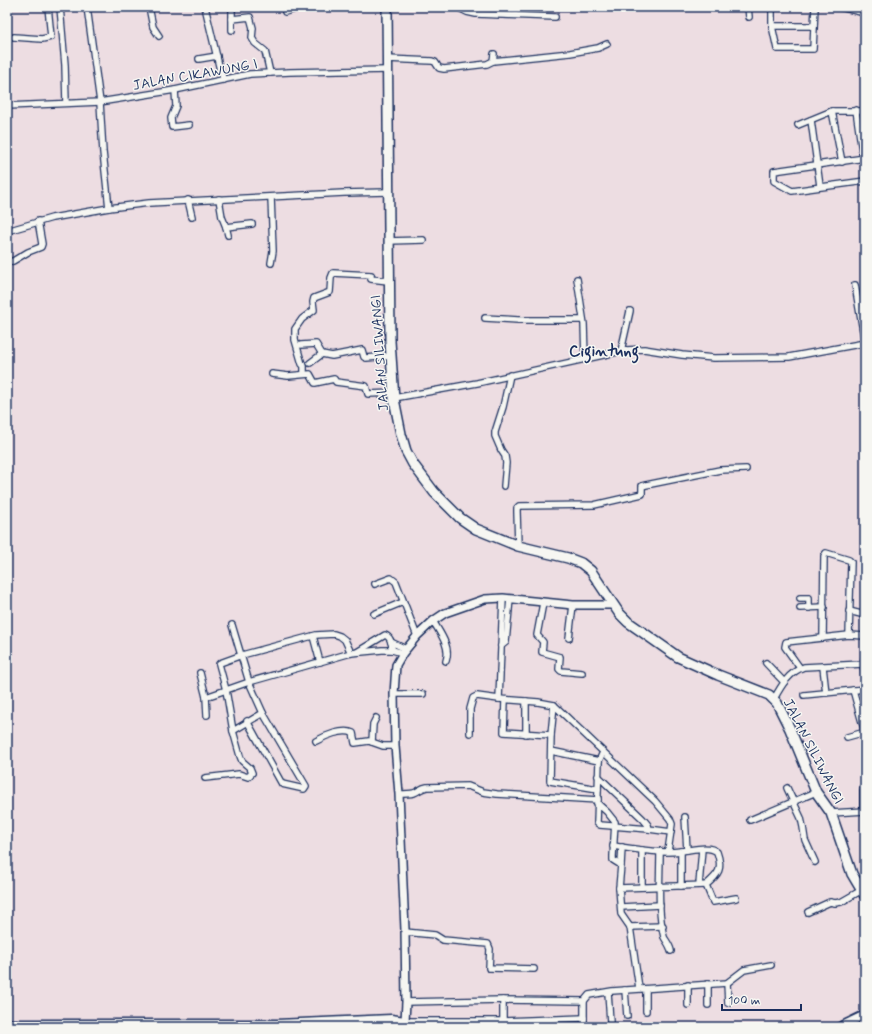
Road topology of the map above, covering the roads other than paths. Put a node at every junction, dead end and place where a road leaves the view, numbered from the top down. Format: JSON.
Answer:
{"nodes":[{"id":1,"x":48,"y":7,"type":"edge"},
{"id":2,"x":60,"y":7,"type":"edge"},
{"id":3,"x":87,"y":7,"type":"edge"},
{"id":4,"x":149,"y":7,"type":"edge"},
{"id":5,"x":205,"y":7,"type":"edge"},
{"id":6,"x":232,"y":7,"type":"edge"},
{"id":7,"x":314,"y":7,"type":"edge"},
{"id":8,"x":387,"y":7,"type":"edge"},
{"id":9,"x":457,"y":7,"type":"edge"},
{"id":10,"x":748,"y":7,"type":"edge"},
{"id":11,"x":772,"y":7,"type":"edge"},
{"id":12,"x":815,"y":7,"type":"edge"},
{"id":13,"x":840,"y":7,"type":"edge"},
{"id":14,"x":285,"y":12,"type":"dead end"},
{"id":15,"x":865,"y":13,"type":"edge"},
{"id":16,"x":555,"y":17,"type":"dead end"},
{"id":17,"x":749,"y":17,"type":"dead end"},
{"id":18,"x":232,"y":19,"type":"junction"},
{"id":19,"x":772,"y":26,"type":"junction"},
{"id":20,"x":814,"y":26,"type":"junction"},
{"id":21,"x":232,"y":30,"type":"dead end"},
{"id":22,"x":159,"y":36,"type":"dead end"},
{"id":23,"x":14,"y":37,"type":"dead end"},
{"id":24,"x":607,"y":44,"type":"dead end"},
{"id":25,"x":494,"y":54,"type":"dead end"},
{"id":26,"x":217,"y":56,"type":"junction"},
{"id":27,"x":199,"y":59,"type":"dead end"},
{"id":28,"x":387,"y":59,"type":"junction"},
{"id":29,"x":492,"y":61,"type":"junction"},
{"id":30,"x":387,"y":70,"type":"junction"},
{"id":31,"x":270,"y":73,"type":"junction"},
{"id":32,"x":224,"y":80,"type":"junction"},
{"id":33,"x":175,"y":90,"type":"junction"},
{"id":34,"x":100,"y":102,"type":"junction"},
{"id":35,"x":66,"y":104,"type":"junction"},
{"id":36,"x":7,"y":106,"type":"edge"},
{"id":37,"x":856,"y":110,"type":"junction"},
{"id":38,"x":832,"y":111,"type":"junction"},
{"id":39,"x":865,"y":111,"type":"edge"},
{"id":40,"x":811,"y":120,"type":"junction"},
{"id":41,"x":189,"y":125,"type":"dead end"},
{"id":42,"x":798,"y":125,"type":"dead end"},
{"id":43,"x":864,"y":158,"type":"edge"},
{"id":44,"x":842,"y":162,"type":"junction"},
{"id":45,"x":817,"y":165,"type":"junction"},
{"id":46,"x":865,"y":181,"type":"edge"},
{"id":47,"x":820,"y":186,"type":"junction"},
{"id":48,"x":388,"y":192,"type":"junction"},
{"id":49,"x":271,"y":197,"type":"junction"},
{"id":50,"x":219,"y":199,"type":"junction"},
{"id":51,"x":188,"y":200,"type":"junction"},
{"id":52,"x":109,"y":208,"type":"junction"},
{"id":53,"x":192,"y":217,"type":"dead end"},
{"id":54,"x":38,"y":221,"type":"junction"},
{"id":55,"x":252,"y":224,"type":"dead end"},
{"id":56,"x":226,"y":227,"type":"junction"},
{"id":57,"x":7,"y":231,"type":"edge"},
{"id":58,"x":228,"y":235,"type":"dead end"},
{"id":59,"x":423,"y":240,"type":"dead end"},
{"id":60,"x":388,"y":241,"type":"junction"},
{"id":61,"x":7,"y":262,"type":"edge"},
{"id":62,"x":272,"y":263,"type":"dead end"},
{"id":63,"x":577,"y":279,"type":"dead end"},
{"id":64,"x":388,"y":281,"type":"junction"},
{"id":65,"x":855,"y":285,"type":"dead end"},
{"id":66,"x":630,"y":311,"type":"dead end"},
{"id":67,"x":485,"y":318,"type":"dead end"},
{"id":68,"x":583,"y":320,"type":"junction"},
{"id":69,"x":865,"y":343,"type":"edge"},
{"id":70,"x":301,"y":345,"type":"dead end"},
{"id":71,"x":621,"y":351,"type":"junction"},
{"id":72,"x":322,"y":354,"type":"junction"},
{"id":73,"x":391,"y":356,"type":"junction"},
{"id":74,"x":585,"y":358,"type":"junction"},
{"id":75,"x":310,"y":364,"type":"dead end"},
{"id":76,"x":272,"y":374,"type":"dead end"},
{"id":77,"x":304,"y":374,"type":"junction"},
{"id":78,"x":510,"y":375,"type":"junction"},
{"id":79,"x":393,"y":396,"type":"junction"},
{"id":80,"x":746,"y":468,"type":"dead end"},
{"id":81,"x":504,"y":486,"type":"dead end"},
{"id":82,"x":518,"y":546,"type":"junction"},
{"id":83,"x":375,"y":584,"type":"dead end"},
{"id":84,"x":800,"y":598,"type":"dead end"},
{"id":85,"x":507,"y":599,"type":"junction"},
{"id":86,"x":403,"y":602,"type":"junction"},
{"id":87,"x":542,"y":603,"type":"junction"},
{"id":88,"x":573,"y":605,"type":"junction"},
{"id":89,"x":613,"y":605,"type":"junction"},
{"id":90,"x":824,"y":607,"type":"junction"},
{"id":91,"x":800,"y":608,"type":"dead end"},
{"id":92,"x":809,"y":608,"type":"junction"},
{"id":93,"x":849,"y":611,"type":"junction"},
{"id":94,"x":374,"y":614,"type":"dead end"},
{"id":95,"x":865,"y":615,"type":"edge"},
{"id":96,"x":433,"y":621,"type":"junction"},
{"id":97,"x":232,"y":625,"type":"dead end"},
{"id":98,"x":849,"y":635,"type":"junction"},
{"id":99,"x":313,"y":636,"type":"junction"},
{"id":100,"x":417,"y":636,"type":"junction"},
{"id":101,"x":865,"y":636,"type":"edge"},
{"id":102,"x":569,"y":638,"type":"dead end"},
{"id":103,"x":823,"y":638,"type":"junction"},
{"id":104,"x":391,"y":642,"type":"junction"},
{"id":105,"x":392,"y":650,"type":"junction"},
{"id":106,"x":404,"y":651,"type":"junction"},
{"id":107,"x":354,"y":653,"type":"junction"},
{"id":108,"x":242,"y":655,"type":"junction"},
{"id":109,"x":865,"y":657,"type":"edge"},
{"id":110,"x":446,"y":661,"type":"dead end"},
{"id":111,"x":320,"y":662,"type":"junction"},
{"id":112,"x":766,"y":663,"type":"dead end"},
{"id":113,"x":863,"y":664,"type":"junction"},
{"id":114,"x":823,"y":667,"type":"junction"},
{"id":115,"x":800,"y":668,"type":"junction"},
{"id":116,"x":200,"y":673,"type":"dead end"},
{"id":117,"x":582,"y":674,"type":"dead end"},
{"id":118,"x":865,"y":677,"type":"edge"},
{"id":119,"x":249,"y":682,"type":"junction"},
{"id":120,"x":784,"y":682,"type":"junction"},
{"id":121,"x":865,"y":689,"type":"edge"},
{"id":122,"x":226,"y":690,"type":"junction"},
{"id":123,"x":853,"y":690,"type":"junction"},
{"id":124,"x":826,"y":693,"type":"junction"},
{"id":125,"x":394,"y":694,"type":"junction"},
{"id":126,"x":423,"y":694,"type":"dead end"},
{"id":127,"x":804,"y":695,"type":"dead end"},
{"id":128,"x":206,"y":697,"type":"junction"},
{"id":129,"x":498,"y":699,"type":"junction"},
{"id":130,"x":774,"y":699,"type":"junction"},
{"id":131,"x":505,"y":700,"type":"junction"},
{"id":132,"x":526,"y":701,"type":"junction"},
{"id":133,"x":554,"y":705,"type":"junction"},
{"id":134,"x":263,"y":713,"type":"junction"},
{"id":135,"x":207,"y":715,"type":"dead end"},
{"id":136,"x":376,"y":718,"type":"dead end"},
{"id":137,"x":247,"y":721,"type":"junction"},
{"id":138,"x":233,"y":731,"type":"junction"},
{"id":139,"x":470,"y":733,"type":"dead end"},
{"id":140,"x":865,"y":733,"type":"edge"},
{"id":141,"x":526,"y":734,"type":"junction"},
{"id":142,"x":551,"y":735,"type":"junction"},
{"id":143,"x":847,"y":736,"type":"dead end"},
{"id":144,"x":316,"y":741,"type":"dead end"},
{"id":145,"x":372,"y":742,"type":"junction"},
{"id":146,"x":395,"y":746,"type":"junction"},
{"id":147,"x":551,"y":751,"type":"junction"},
{"id":148,"x":603,"y":752,"type":"junction"},
{"id":149,"x":242,"y":761,"type":"junction"},
{"id":150,"x":599,"y":761,"type":"junction"},
{"id":151,"x":241,"y":774,"type":"junction"},
{"id":152,"x":598,"y":776,"type":"junction"},
{"id":153,"x":205,"y":778,"type":"dead end"},
{"id":154,"x":865,"y":783,"type":"edge"},
{"id":155,"x":787,"y":788,"type":"dead end"},
{"id":156,"x":598,"y":789,"type":"junction"},
{"id":157,"x":816,"y":792,"type":"junction"},
{"id":158,"x":399,"y":794,"type":"junction"},
{"id":159,"x":597,"y":802,"type":"junction"},
{"id":160,"x":794,"y":802,"type":"junction"},
{"id":161,"x":865,"y":811,"type":"edge"},
{"id":162,"x":831,"y":813,"type":"junction"},
{"id":163,"x":685,"y":817,"type":"dead end"},
{"id":164,"x":750,"y":820,"type":"dead end"},
{"id":165,"x":614,"y":826,"type":"junction"},
{"id":166,"x":649,"y":829,"type":"junction"},
{"id":167,"x":671,"y":832,"type":"junction"},
{"id":168,"x":613,"y":846,"type":"junction"},
{"id":169,"x":622,"y":847,"type":"junction"},
{"id":170,"x":702,"y":848,"type":"junction"},
{"id":171,"x":642,"y":850,"type":"junction"},
{"id":172,"x":684,"y":850,"type":"junction"},
{"id":173,"x":660,"y":851,"type":"junction"},
{"id":174,"x":668,"y":851,"type":"junction"},
{"id":175,"x":815,"y":862,"type":"dead end"},
{"id":176,"x":621,"y":865,"type":"junction"},
{"id":177,"x":699,"y":885,"type":"junction"},
{"id":178,"x":706,"y":885,"type":"junction"},
{"id":179,"x":660,"y":886,"type":"junction"},
{"id":180,"x":681,"y":886,"type":"junction"},
{"id":181,"x":642,"y":887,"type":"junction"},
{"id":182,"x":619,"y":888,"type":"junction"},
{"id":183,"x":863,"y":893,"type":"edge"},
{"id":184,"x":736,"y":898,"type":"dead end"},
{"id":185,"x":660,"y":905,"type":"junction"},
{"id":186,"x":621,"y":907,"type":"junction"},
{"id":187,"x":808,"y":912,"type":"dead end"},
{"id":188,"x":663,"y":926,"type":"junction"},
{"id":189,"x":630,"y":927,"type":"junction"},
{"id":190,"x":404,"y":932,"type":"junction"},
{"id":191,"x":671,"y":950,"type":"dead end"},
{"id":192,"x":770,"y":965,"type":"dead end"},
{"id":193,"x":534,"y":969,"type":"dead end"},
{"id":194,"x":727,"y":983,"type":"junction"},
{"id":195,"x":708,"y":984,"type":"junction"},
{"id":196,"x":688,"y":985,"type":"junction"},
{"id":197,"x":639,"y":988,"type":"junction"},
{"id":198,"x":646,"y":989,"type":"junction"},
{"id":199,"x":625,"y":990,"type":"junction"},
{"id":200,"x":608,"y":992,"type":"junction"},
{"id":201,"x":502,"y":1000,"type":"junction"},
{"id":202,"x":584,"y":1001,"type":"junction"},
{"id":203,"x":406,"y":1002,"type":"junction"},
{"id":204,"x":728,"y":1003,"type":"dead end"},
{"id":205,"x":688,"y":1005,"type":"dead end"},
{"id":206,"x":708,"y":1005,"type":"dead end"},
{"id":207,"x":646,"y":1011,"type":"dead end"},
{"id":208,"x":865,"y":1015,"type":"edge"},
{"id":209,"x":627,"y":1016,"type":"dead end"},
{"id":210,"x":584,"y":1018,"type":"junction"},
{"id":211,"x":610,"y":1022,"type":"dead end"},
{"id":212,"x":7,"y":1024,"type":"edge"},
{"id":213,"x":405,"y":1024,"type":"edge"},
{"id":214,"x":503,"y":1024,"type":"edge"},
{"id":215,"x":333,"y":1025,"type":"edge"},
{"id":216,"x":58,"y":1026,"type":"edge"},
{"id":217,"x":584,"y":1027,"type":"edge"},
{"id":218,"x":840,"y":1027,"type":"edge"}],
"edges":[{"from":1,"to":23,"type":"street"},
{"from":2,"to":35,"type":"street"},
{"from":3,"to":34,"type":"street"},
{"from":4,"to":22,"type":"street"},
{"from":5,"to":26,"type":"street"},
{"from":6,"to":18,"type":"street"},
{"from":7,"to":14,"type":"street"},
{"from":8,"to":28,"type":"main road","name":"JALAN SILIWANGI"},
{"from":9,"to":16,"type":"street"},
{"from":10,"to":17,"type":"street"},
{"from":11,"to":19,"type":"street"},
{"from":12,"to":20,"type":"street"},
{"from":13,"to":15,"type":"street"},
{"from":18,"to":21,"type":"street"},
{"from":18,"to":31,"type":"street"},
{"from":19,"to":20,"type":"street"},
{"from":19,"to":20,"type":"street"},
{"from":24,"to":29,"type":"street"},
{"from":25,"to":29,"type":"street"},
{"from":26,"to":27,"type":"street"},
{"from":26,"to":32,"type":"street"},
{"from":28,"to":29,"type":"street"},
{"from":28,"to":30,"type":"main road","name":"JALAN SILIWANGI"},
{"from":30,"to":31,"type":"street","name":"JALAN CIKAWUNG I"},
{"from":30,"to":48,"type":"main road","name":"JALAN SILIWANGI"},
{"from":31,"to":32,"type":"street","name":"JALAN CIKAWUNG I"},
{"from":32,"to":33,"type":"street","name":"JALAN CIKAWUNG I"},
{"from":33,"to":34,"type":"street","name":"JALAN CIKAWUNG I"},
{"from":33,"to":41,"type":"street"},
{"from":34,"to":35,"type":"street","name":"JALAN CIKAWUNG I"},
{"from":34,"to":52,"type":"street"},
{"from":35,"to":36,"type":"street","name":"JALAN CIKAWUNG I"},
{"from":37,"to":38,"type":"street"},
{"from":37,"to":39,"type":"street"},
{"from":37,"to":43,"type":"street"},
{"from":38,"to":40,"type":"street"},
{"from":38,"to":44,"type":"street"},
{"from":40,"to":42,"type":"street"},
{"from":40,"to":45,"type":"street"},
{"from":43,"to":44,"type":"street"},
{"from":44,"to":45,"type":"street"},
{"from":45,"to":47,"type":"street"},
{"from":45,"to":47,"type":"street"},
{"from":46,"to":47,"type":"street"},
{"from":48,"to":49,"type":"street"},
{"from":48,"to":60,"type":"main road","name":"JALAN SILIWANGI"},
{"from":49,"to":50,"type":"street"},
{"from":49,"to":62,"type":"street"},
{"from":50,"to":51,"type":"street"},
{"from":50,"to":56,"type":"street"},
{"from":51,"to":52,"type":"street"},
{"from":51,"to":53,"type":"street"},
{"from":52,"to":54,"type":"street"},
{"from":54,"to":57,"type":"street"},
{"from":54,"to":61,"type":"street"},
{"from":55,"to":56,"type":"street"},
{"from":56,"to":58,"type":"street"},
{"from":59,"to":60,"type":"street"},
{"from":60,"to":64,"type":"main road","name":"JALAN SILIWANGI"},
{"from":63,"to":68,"type":"street"},
{"from":64,"to":73,"type":"main road","name":"JALAN SILIWANGI"},
{"from":64,"to":77,"type":"street"},
{"from":65,"to":69,"type":"street"},
{"from":66,"to":71,"type":"street"},
{"from":67,"to":68,"type":"street"},
{"from":68,"to":74,"type":"street"},
{"from":69,"to":71,"type":"street"},
{"from":70,"to":72,"type":"street"},
{"from":71,"to":74,"type":"street"},
{"from":72,"to":73,"type":"street"},
{"from":72,"to":75,"type":"street"},
{"from":73,"to":79,"type":"main road","name":"JALAN SILIWANGI"},
{"from":74,"to":78,"type":"street"},
{"from":76,"to":77,"type":"street"},
{"from":77,"to":79,"type":"street"},
{"from":78,"to":79,"type":"street"},
{"from":78,"to":81,"type":"street"},
{"from":79,"to":82,"type":"main road","name":"JALAN SILIWANGI"},
{"from":80,"to":82,"type":"street"},
{"from":82,"to":89,"type":"main road","name":"JALAN SILIWANGI"},
{"from":83,"to":86,"type":"street"},
{"from":84,"to":92,"type":"street"},
{"from":85,"to":87,"type":"street"},
{"from":85,"to":96,"type":"street"},
{"from":85,"to":129,"type":"street"},
{"from":86,"to":94,"type":"street"},
{"from":86,"to":100,"type":"street"},
{"from":87,"to":88,"type":"street"},
{"from":87,"to":117,"type":"street"},
{"from":88,"to":89,"type":"street"},
{"from":88,"to":102,"type":"street"},
{"from":89,"to":130,"type":"main road","name":"JALAN SILIWANGI"},
{"from":90,"to":92,"type":"street"},
{"from":90,"to":93,"type":"street"},
{"from":90,"to":103,"type":"street"},
{"from":91,"to":92,"type":"street"},
{"from":93,"to":95,"type":"street"},
{"from":93,"to":98,"type":"street"},
{"from":96,"to":100,"type":"street"},
{"from":96,"to":110,"type":"street"},
{"from":97,"to":108,"type":"street"},
{"from":98,"to":101,"type":"street"},
{"from":98,"to":103,"type":"street"},
{"from":99,"to":107,"type":"street"},
{"from":99,"to":108,"type":"street"},
{"from":99,"to":111,"type":"street"},
{"from":100,"to":106,"type":"street"},
{"from":103,"to":115,"type":"street"},
{"from":104,"to":105,"type":"street"},
{"from":104,"to":106,"type":"street"},
{"from":104,"to":107,"type":"street"},
{"from":105,"to":106,"type":"street"},
{"from":105,"to":107,"type":"street"},
{"from":106,"to":125,"type":"street"},
{"from":107,"to":111,"type":"street"},
{"from":108,"to":119,"type":"street"},
{"from":108,"to":122,"type":"street"},
{"from":109,"to":113,"type":"street"},
{"from":111,"to":119,"type":"street"},
{"from":112,"to":120,"type":"street"},
{"from":113,"to":114,"type":"street"},
{"from":113,"to":118,"type":"street"},
{"from":114,"to":115,"type":"street"},
{"from":114,"to":124,"type":"street"},
{"from":115,"to":120,"type":"street"},
{"from":116,"to":128,"type":"street"},
{"from":119,"to":122,"type":"street"},
{"from":119,"to":134,"type":"street"},
{"from":120,"to":130,"type":"street"},
{"from":121,"to":123,"type":"street"},
{"from":122,"to":128,"type":"street"},
{"from":122,"to":138,"type":"street"},
{"from":123,"to":124,"type":"street"},
{"from":123,"to":140,"type":"street"},
{"from":124,"to":127,"type":"street"},
{"from":125,"to":126,"type":"street"},
{"from":125,"to":146,"type":"street"},
{"from":128,"to":135,"type":"street"},
{"from":129,"to":131,"type":"street"},
{"from":129,"to":139,"type":"street"},
{"from":130,"to":157,"type":"main road","name":"JALAN SILIWANGI"},
{"from":131,"to":132,"type":"street"},
{"from":131,"to":141,"type":"street"},
{"from":132,"to":133,"type":"street"},
{"from":132,"to":141,"type":"street"},
{"from":133,"to":142,"type":"street"},
{"from":133,"to":148,"type":"street"},
{"from":134,"to":137,"type":"street"},
{"from":134,"to":137,"type":"street"},
{"from":136,"to":145,"type":"street"},
{"from":137,"to":138,"type":"street"},
{"from":138,"to":149,"type":"street"},
{"from":140,"to":143,"type":"street"},
{"from":141,"to":142,"type":"street"},
{"from":142,"to":147,"type":"street"},
{"from":144,"to":145,"type":"street"},
{"from":145,"to":146,"type":"street"},
{"from":146,"to":158,"type":"street"},
{"from":147,"to":150,"type":"street"},
{"from":147,"to":156,"type":"street"},
{"from":148,"to":150,"type":"street"},
{"from":148,"to":167,"type":"street"},
{"from":149,"to":151,"type":"street"},
{"from":149,"to":151,"type":"street"},
{"from":150,"to":152,"type":"street"},
{"from":151,"to":153,"type":"street"},
{"from":152,"to":156,"type":"street"},
{"from":152,"to":166,"type":"street"},
{"from":154,"to":161,"type":"street"},
{"from":155,"to":160,"type":"street"},
{"from":156,"to":159,"type":"street"},
{"from":157,"to":160,"type":"street"},
{"from":157,"to":162,"type":"main road","name":"JALAN SILIWANGI"},
{"from":158,"to":159,"type":"street"},
{"from":158,"to":190,"type":"street"},
{"from":159,"to":165,"type":"street"},
{"from":159,"to":165,"type":"street"},
{"from":160,"to":164,"type":"street"},
{"from":160,"to":175,"type":"street"},
{"from":161,"to":162,"type":"street"},
{"from":162,"to":183,"type":"main road","name":"JALAN SILIWANGI"},
{"from":163,"to":172,"type":"street"},
{"from":165,"to":166,"type":"street"},
{"from":165,"to":168,"type":"street"},
{"from":166,"to":167,"type":"street"},
{"from":167,"to":174,"type":"street"},
{"from":168,"to":169,"type":"street"},
{"from":168,"to":176,"type":"street"},
{"from":169,"to":171,"type":"street"},
{"from":169,"to":176,"type":"street"},
{"from":170,"to":172,"type":"street"},
{"from":170,"to":177,"type":"street"},
{"from":170,"to":178,"type":"street"},
{"from":171,"to":173,"type":"street"},
{"from":171,"to":181,"type":"street"},
{"from":172,"to":174,"type":"street"},
{"from":172,"to":180,"type":"street"},
{"from":173,"to":174,"type":"street"},
{"from":173,"to":179,"type":"street"},
{"from":176,"to":182,"type":"street"},
{"from":177,"to":178,"type":"street"},
{"from":177,"to":180,"type":"street"},
{"from":178,"to":184,"type":"street"},
{"from":179,"to":180,"type":"street"},
{"from":179,"to":181,"type":"street"},
{"from":179,"to":185,"type":"street"},
{"from":181,"to":182,"type":"street"},
{"from":182,"to":186,"type":"street"},
{"from":183,"to":187,"type":"street"},
{"from":185,"to":186,"type":"street"},
{"from":185,"to":188,"type":"street"},
{"from":186,"to":189,"type":"street"},
{"from":188,"to":189,"type":"street"},
{"from":188,"to":191,"type":"street"},
{"from":189,"to":197,"type":"street"},
{"from":190,"to":193,"type":"street"},
{"from":190,"to":203,"type":"street"},
{"from":192,"to":194,"type":"street"},
{"from":194,"to":195,"type":"street"},
{"from":194,"to":204,"type":"street"},
{"from":195,"to":196,"type":"street"},
{"from":195,"to":206,"type":"street"},
{"from":196,"to":198,"type":"street"},
{"from":196,"to":205,"type":"street"},
{"from":197,"to":198,"type":"street"},
{"from":197,"to":199,"type":"street"},
{"from":198,"to":207,"type":"street"},
{"from":199,"to":200,"type":"street"},
{"from":199,"to":209,"type":"street"},
{"from":200,"to":202,"type":"street"},
{"from":200,"to":211,"type":"street"},
{"from":201,"to":202,"type":"street"},
{"from":201,"to":203,"type":"street"},
{"from":201,"to":214,"type":"street"},
{"from":202,"to":210,"type":"street"},
{"from":203,"to":213,"type":"street"},
{"from":208,"to":218,"type":"main road"},
{"from":210,"to":214,"type":"street"},
{"from":210,"to":217,"type":"street"},
{"from":212,"to":216,"type":"main road"},
{"from":213,"to":214,"type":"street"},
{"from":213,"to":215,"type":"main road"},
{"from":215,"to":216,"type":"main road"}]}
